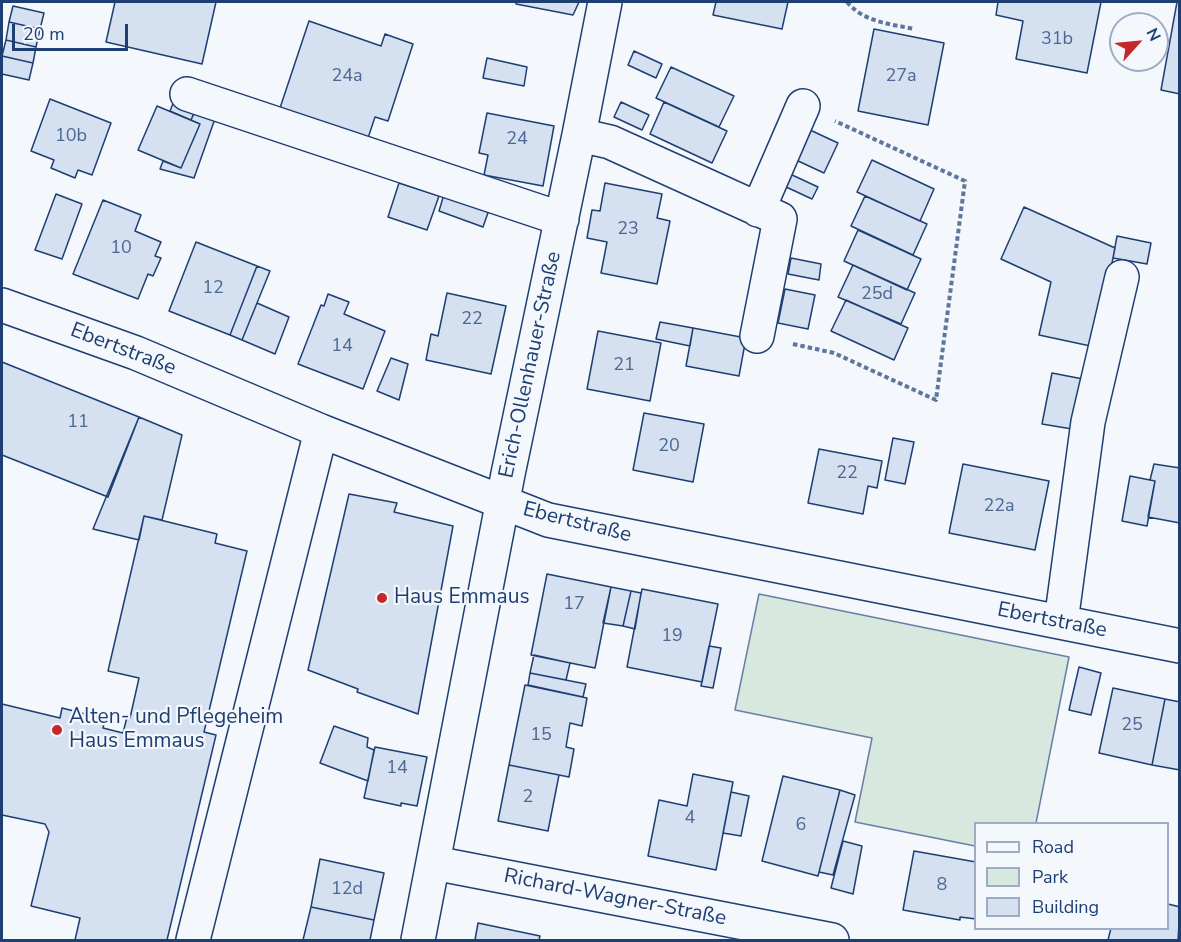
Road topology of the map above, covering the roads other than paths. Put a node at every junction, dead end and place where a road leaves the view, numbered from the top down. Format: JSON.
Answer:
{"nodes":[{"id":1,"x":605,"y":2,"type":"edge"},
{"id":2,"x":187,"y":94,"type":"dead end"},
{"id":3,"x":803,"y":106,"type":"road end"},
{"id":4,"x":579,"y":135,"type":"junction"},
{"id":5,"x":758,"y":210,"type":"junction"},
{"id":6,"x":562,"y":219,"type":"junction"},
{"id":7,"x":1122,"y":277,"type":"dead end"},
{"id":8,"x":2,"y":305,"type":"edge"},
{"id":9,"x":757,"y":336,"type":"road end"},
{"id":10,"x":321,"y":431,"type":"junction"},
{"id":11,"x":502,"y":503,"type":"junction"},
{"id":12,"x":1061,"y":622,"type":"junction"},
{"id":13,"x":1179,"y":646,"type":"edge"},
{"id":14,"x":434,"y":863,"type":"junction"},
{"id":15,"x":193,"y":940,"type":"edge"},
{"id":16,"x":418,"y":940,"type":"edge"},
{"id":17,"x":832,"y":940,"type":"edge"}],
"edges":[{"from":1,"to":4,"type":"street","name":"Erich-Ollenhauer-Straße"},
{"from":2,"to":6,"type":"street"},
{"from":3,"to":5,"type":"street"},
{"from":4,"to":5,"type":"street"},
{"from":4,"to":6,"type":"street","name":"Erich-Ollenhauer-Straße"},
{"from":5,"to":9,"type":"street"},
{"from":6,"to":11,"type":"street","name":"Erich-Ollenhauer-Straße"},
{"from":7,"to":12,"type":"street"},
{"from":8,"to":10,"type":"street","name":"Ebertstraße"},
{"from":10,"to":11,"type":"street","name":"Ebertstraße"},
{"from":10,"to":15,"type":"street"},
{"from":11,"to":12,"type":"street","name":"Ebertstraße"},
{"from":11,"to":14,"type":"street","name":"Erich-Ollenhauer-Straße"},
{"from":12,"to":13,"type":"street","name":"Ebertstraße"},
{"from":14,"to":16,"type":"street","name":"Erich-Ollenhauer-Straße"},
{"from":14,"to":17,"type":"street","name":"Richard-Wagner-Straße"}]}
